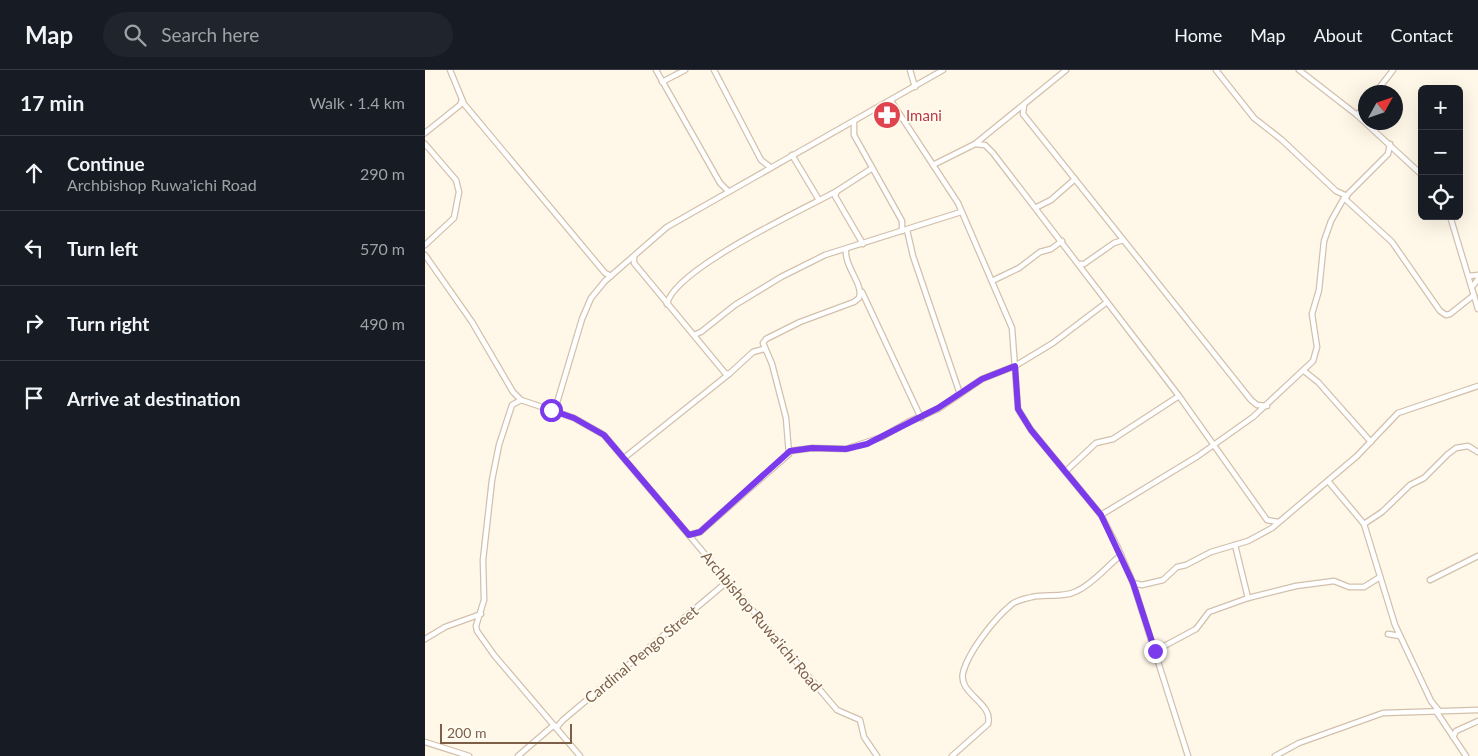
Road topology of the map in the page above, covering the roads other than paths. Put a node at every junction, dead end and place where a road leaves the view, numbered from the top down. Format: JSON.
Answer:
{"nodes":[{"id":1,"x":450,"y":70,"type":"edge"},
{"id":2,"x":655,"y":70,"type":"edge"},
{"id":3,"x":685,"y":70,"type":"edge"},
{"id":4,"x":714,"y":70,"type":"edge"},
{"id":5,"x":910,"y":70,"type":"edge"},
{"id":6,"x":943,"y":70,"type":"edge"},
{"id":7,"x":1066,"y":70,"type":"edge"},
{"id":8,"x":1216,"y":70,"type":"edge"},
{"id":9,"x":1300,"y":70,"type":"edge"},
{"id":10,"x":1307,"y":70,"type":"edge"},
{"id":11,"x":1393,"y":70,"type":"edge"},
{"id":12,"x":662,"y":82,"type":"junction"},
{"id":13,"x":1381,"y":85,"type":"edge"},
{"id":14,"x":915,"y":87,"type":"junction"},
{"id":15,"x":462,"y":100,"type":"junction"},
{"id":16,"x":891,"y":101,"type":"junction"},
{"id":17,"x":1024,"y":105,"type":"junction"},
{"id":18,"x":1015,"y":112,"type":"junction"},
{"id":19,"x":1023,"y":114,"type":"junction"},
{"id":20,"x":1357,"y":115,"type":"joint"},
{"id":21,"x":854,"y":122,"type":"junction"},
{"id":22,"x":425,"y":133,"type":"edge"},
{"id":23,"x":987,"y":135,"type":"junction"},
{"id":24,"x":425,"y":144,"type":"edge"},
{"id":25,"x":975,"y":144,"type":"junction"},
{"id":26,"x":1390,"y":144,"type":"junction"},
{"id":27,"x":985,"y":145,"type":"junction"},
{"id":28,"x":1399,"y":152,"type":"junction"},
{"id":29,"x":1388,"y":154,"type":"junction"},
{"id":30,"x":792,"y":155,"type":"junction"},
{"id":31,"x":933,"y":165,"type":"junction"},
{"id":32,"x":771,"y":167,"type":"junction"},
{"id":33,"x":871,"y":169,"type":"junction"},
{"id":34,"x":1418,"y":171,"type":"edge"},
{"id":35,"x":1075,"y":179,"type":"junction"},
{"id":36,"x":728,"y":191,"type":"junction"},
{"id":37,"x":837,"y":191,"type":"junction"},
{"id":38,"x":1345,"y":197,"type":"junction"},
{"id":39,"x":819,"y":200,"type":"junction"},
{"id":40,"x":1037,"y":208,"type":"junction"},
{"id":41,"x":961,"y":212,"type":"junction"},
{"id":42,"x":1451,"y":220,"type":"edge"},
{"id":43,"x":904,"y":231,"type":"junction"},
{"id":44,"x":1123,"y":240,"type":"junction"},
{"id":45,"x":1062,"y":241,"type":"junction"},
{"id":46,"x":863,"y":244,"type":"junction"},
{"id":47,"x":425,"y":245,"type":"edge"},
{"id":48,"x":846,"y":249,"type":"junction"},
{"id":49,"x":425,"y":255,"type":"edge"},
{"id":50,"x":634,"y":257,"type":"junction"},
{"id":51,"x":1079,"y":264,"type":"junction"},
{"id":52,"x":611,"y":276,"type":"junction"},
{"id":53,"x":1469,"y":276,"type":"junction"},
{"id":54,"x":1478,"y":277,"type":"edge"},
{"id":55,"x":992,"y":281,"type":"junction"},
{"id":56,"x":1472,"y":287,"type":"junction"},
{"id":57,"x":860,"y":288,"type":"junction"},
{"id":58,"x":1474,"y":295,"type":"junction"},
{"id":59,"x":1107,"y":302,"type":"junction"},
{"id":60,"x":667,"y":304,"type":"junction"},
{"id":61,"x":1478,"y":309,"type":"edge"},
{"id":62,"x":694,"y":335,"type":"junction"},
{"id":63,"x":764,"y":349,"type":"junction"},
{"id":64,"x":1015,"y":366,"type":"junction"},
{"id":65,"x":1304,"y":372,"type":"junction"},
{"id":66,"x":729,"y":374,"type":"junction"},
{"id":67,"x":1478,"y":386,"type":"edge"},
{"id":68,"x":513,"y":392,"type":"junction"},
{"id":69,"x":960,"y":394,"type":"junction"},
{"id":70,"x":1179,"y":396,"type":"junction"},
{"id":71,"x":521,"y":400,"type":"junction"},
{"id":72,"x":512,"y":405,"type":"junction"},
{"id":73,"x":1268,"y":406,"type":"junction"},
{"id":74,"x":551,"y":410,"type":"junction"},
{"id":75,"x":921,"y":418,"type":"junction"},
{"id":76,"x":1371,"y":442,"type":"junction"},
{"id":77,"x":1215,"y":445,"type":"junction"},
{"id":78,"x":790,"y":451,"type":"junction"},
{"id":79,"x":1478,"y":452,"type":"edge"},
{"id":80,"x":624,"y":458,"type":"junction"},
{"id":81,"x":1066,"y":471,"type":"junction"},
{"id":82,"x":1328,"y":481,"type":"junction"},
{"id":83,"x":1101,"y":515,"type":"junction"},
{"id":84,"x":1278,"y":522,"type":"junction"},
{"id":85,"x":1365,"y":524,"type":"junction"},
{"id":86,"x":689,"y":535,"type":"junction"},
{"id":87,"x":1235,"y":545,"type":"junction"},
{"id":88,"x":1121,"y":555,"type":"junction"},
{"id":89,"x":1478,"y":556,"type":"edge"},
{"id":90,"x":1380,"y":577,"type":"junction"},
{"id":91,"x":1430,"y":580,"type":"dead end"},
{"id":92,"x":728,"y":581,"type":"junction"},
{"id":93,"x":1133,"y":583,"type":"junction"},
{"id":94,"x":1248,"y":598,"type":"junction"},
{"id":95,"x":481,"y":614,"type":"junction"},
{"id":96,"x":1388,"y":634,"type":"dead end"},
{"id":97,"x":1400,"y":636,"type":"junction"},
{"id":98,"x":425,"y":639,"type":"edge"},
{"id":99,"x":1155,"y":651,"type":"junction"},
{"id":100,"x":1431,"y":701,"type":"junction"},
{"id":101,"x":1478,"y":710,"type":"edge"},
{"id":102,"x":1428,"y":711,"type":"junction"},
{"id":103,"x":1438,"y":711,"type":"junction"},
{"id":104,"x":1478,"y":721,"type":"edge"},
{"id":105,"x":555,"y":727,"type":"junction"},
{"id":106,"x":1453,"y":736,"type":"junction"},
{"id":107,"x":425,"y":742,"type":"edge"},
{"id":108,"x":469,"y":756,"type":"edge"},
{"id":109,"x":518,"y":756,"type":"edge"},
{"id":110,"x":581,"y":756,"type":"edge"},
{"id":111,"x":877,"y":756,"type":"edge"},
{"id":112,"x":952,"y":756,"type":"edge"},
{"id":113,"x":1188,"y":756,"type":"edge"},
{"id":114,"x":1275,"y":756,"type":"edge"},
{"id":115,"x":1466,"y":756,"type":"edge"}],
"edges":[{"from":1,"to":15,"type":"street"},
{"from":2,"to":12,"type":"street"},
{"from":3,"to":12,"type":"street"},
{"from":4,"to":32,"type":"street"},
{"from":5,"to":14,"type":"street"},
{"from":6,"to":14,"type":"street"},
{"from":7,"to":17,"type":"street"},
{"from":8,"to":38,"type":"street"},
{"from":9,"to":10,"type":"street"},
{"from":9,"to":20,"type":"street"},
{"from":11,"to":13,"type":"street"},
{"from":12,"to":36,"type":"street"},
{"from":14,"to":16,"type":"street"},
{"from":15,"to":22,"type":"street"},
{"from":15,"to":52,"type":"street"},
{"from":16,"to":21,"type":"street"},
{"from":16,"to":31,"type":"street"},
{"from":17,"to":18,"type":"street"},
{"from":17,"to":19,"type":"street"},
{"from":18,"to":19,"type":"street"},
{"from":18,"to":23,"type":"street"},
{"from":19,"to":35,"type":"street"},
{"from":20,"to":26,"type":"street"},
{"from":21,"to":30,"type":"street"},
{"from":21,"to":33,"type":"street"},
{"from":23,"to":25,"type":"street"},
{"from":23,"to":27,"type":"street"},
{"from":24,"to":47,"type":"street"},
{"from":25,"to":27,"type":"street"},
{"from":25,"to":31,"type":"street"},
{"from":26,"to":28,"type":"street"},
{"from":26,"to":29,"type":"street"},
{"from":27,"to":40,"type":"street"},
{"from":28,"to":29,"type":"street"},
{"from":28,"to":34,"type":"street"},
{"from":29,"to":38,"type":"street"},
{"from":30,"to":32,"type":"street"},
{"from":30,"to":39,"type":"street"},
{"from":31,"to":41,"type":"street"},
{"from":32,"to":36,"type":"street"},
{"from":33,"to":37,"type":"street"},
{"from":33,"to":43,"type":"street"},
{"from":35,"to":40,"type":"street"},
{"from":35,"to":44,"type":"street"},
{"from":36,"to":50,"type":"street"},
{"from":37,"to":39,"type":"street"},
{"from":37,"to":46,"type":"street"},
{"from":38,"to":58,"type":"street"},
{"from":38,"to":65,"type":"street"},
{"from":39,"to":60,"type":"street"},
{"from":40,"to":45,"type":"street"},
{"from":41,"to":43,"type":"street"},
{"from":41,"to":55,"type":"street"},
{"from":42,"to":53,"type":"street"},
{"from":43,"to":46,"type":"street"},
{"from":43,"to":69,"type":"street"},
{"from":44,"to":51,"type":"street"},
{"from":44,"to":73,"type":"street"},
{"from":45,"to":51,"type":"street"},
{"from":45,"to":55,"type":"street"},
{"from":46,"to":48,"type":"street"},
{"from":48,"to":57,"type":"street"},
{"from":48,"to":62,"type":"street"},
{"from":49,"to":68,"type":"street"},
{"from":50,"to":52,"type":"street"},
{"from":50,"to":60,"type":"street"},
{"from":51,"to":59,"type":"street"},
{"from":52,"to":74,"type":"street"},
{"from":53,"to":54,"type":"street"},
{"from":53,"to":56,"type":"street"},
{"from":54,"to":56,"type":"street"},
{"from":55,"to":64,"type":"street"},
{"from":56,"to":58,"type":"street"},
{"from":57,"to":63,"type":"street"},
{"from":57,"to":75,"type":"street"},
{"from":58,"to":61,"type":"street"},
{"from":59,"to":64,"type":"street"},
{"from":59,"to":70,"type":"street"},
{"from":60,"to":62,"type":"street"},
{"from":62,"to":66,"type":"street"},
{"from":63,"to":66,"type":"street"},
{"from":63,"to":78,"type":"street"},
{"from":64,"to":69,"type":"street"},
{"from":64,"to":81,"type":"street"},
{"from":65,"to":73,"type":"street"},
{"from":65,"to":76,"type":"street"},
{"from":66,"to":80,"type":"street"},
{"from":67,"to":76,"type":"street"},
{"from":68,"to":71,"type":"street"},
{"from":68,"to":72,"type":"street"},
{"from":69,"to":75,"type":"street"},
{"from":70,"to":77,"type":"street"},
{"from":70,"to":81,"type":"street"},
{"from":71,"to":72,"type":"street"},
{"from":71,"to":74,"type":"street","name":"Archbishop Ruwa'ichi Road"},
{"from":72,"to":95,"type":"street"},
{"from":73,"to":77,"type":"street"},
{"from":74,"to":80,"type":"street","name":"Archbishop Ruwa'ichi Road"},
{"from":75,"to":78,"type":"street"},
{"from":76,"to":82,"type":"street"},
{"from":77,"to":83,"type":"street"},
{"from":77,"to":84,"type":"street"},
{"from":78,"to":86,"type":"street"},
{"from":79,"to":85,"type":"street"},
{"from":80,"to":86,"type":"street","name":"Archbishop Ruwa'ichi Road"},
{"from":81,"to":83,"type":"street"},
{"from":82,"to":84,"type":"street"},
{"from":82,"to":85,"type":"street"},
{"from":83,"to":88,"type":"street"},
{"from":84,"to":87,"type":"street"},
{"from":85,"to":90,"type":"street"},
{"from":86,"to":92,"type":"street","name":"Archbishop Ruwa'ichi Road"},
{"from":87,"to":93,"type":"street"},
{"from":87,"to":94,"type":"street"},
{"from":88,"to":93,"type":"street"},
{"from":88,"to":112,"type":"street"},
{"from":89,"to":91,"type":"street"},
{"from":90,"to":94,"type":"street"},
{"from":90,"to":97,"type":"street"},
{"from":92,"to":105,"type":"street","name":"Cardinal Pengo Street"},
{"from":92,"to":111,"type":"street","name":"Archbishop Ruwa'ichi Road"},
{"from":93,"to":99,"type":"street"},
{"from":94,"to":99,"type":"street"},
{"from":95,"to":98,"type":"street"},
{"from":95,"to":105,"type":"street"},
{"from":96,"to":97,"type":"street"},
{"from":97,"to":100,"type":"street"},
{"from":99,"to":113,"type":"street"},
{"from":100,"to":102,"type":"street"},
{"from":100,"to":103,"type":"street"},
{"from":101,"to":103,"type":"street"},
{"from":102,"to":103,"type":"street"},
{"from":102,"to":114,"type":"street"},
{"from":103,"to":106,"type":"street"},
{"from":104,"to":106,"type":"street"},
{"from":105,"to":109,"type":"street","name":"Cardinal Pengo Street"},
{"from":105,"to":110,"type":"street"},
{"from":106,"to":115,"type":"street"},
{"from":107,"to":108,"type":"street"}]}
